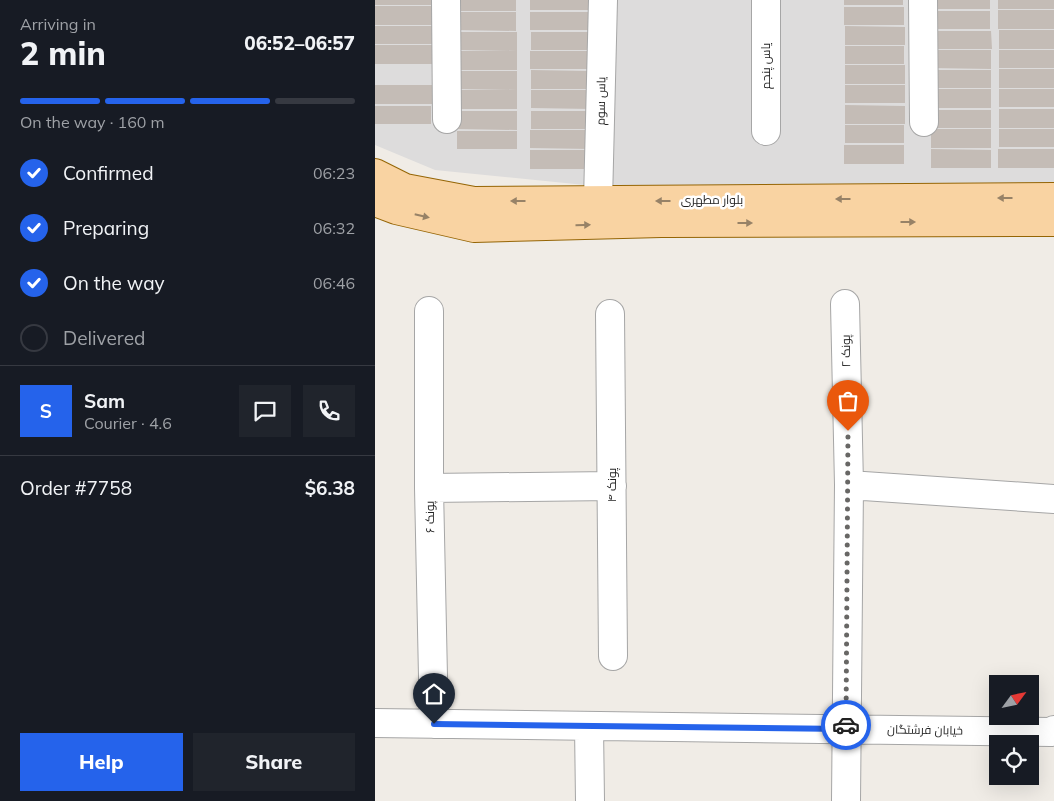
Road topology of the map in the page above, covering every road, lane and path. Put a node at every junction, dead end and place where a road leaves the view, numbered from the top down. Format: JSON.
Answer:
{"nodes":[{"id":1,"x":446,"y":0,"type":"edge"},
{"id":2,"x":603,"y":0,"type":"edge"},
{"id":3,"x":766,"y":0,"type":"edge"},
{"id":4,"x":923,"y":0,"type":"edge"},
{"id":5,"x":447,"y":119,"type":"dead end"},
{"id":6,"x":923,"y":122,"type":"dead end"},
{"id":7,"x":766,"y":132,"type":"dead end"},
{"id":8,"x":375,"y":173,"type":"edge"},
{"id":9,"x":1054,"y":198,"type":"edge"},
{"id":10,"x":598,"y":201,"type":"junction"},
{"id":11,"x":375,"y":202,"type":"edge"},
{"id":12,"x":1054,"y":222,"type":"edge"},
{"id":13,"x":845,"y":304,"type":"dead end"},
{"id":14,"x":429,"y":311,"type":"dead end"},
{"id":15,"x":610,"y":314,"type":"dead end"},
{"id":16,"x":849,"y":485,"type":"junction"},
{"id":17,"x":611,"y":486,"type":"junction"},
{"id":18,"x":429,"y":488,"type":"junction"},
{"id":19,"x":1054,"y":499,"type":"edge"},
{"id":20,"x":613,"y":656,"type":"dead end"},
{"id":21,"x":375,"y":723,"type":"edge"},
{"id":22,"x":434,"y":724,"type":"junction"},
{"id":23,"x":589,"y":726,"type":"junction"},
{"id":24,"x":846,"y":729,"type":"junction"},
{"id":25,"x":1054,"y":730,"type":"edge"},
{"id":26,"x":591,"y":801,"type":"edge"},
{"id":27,"x":846,"y":801,"type":"edge"}],
"edges":[{"from":1,"to":5,"type":"street"},
{"from":2,"to":10,"type":"street","name":"یاس سوم"},
{"from":3,"to":7,"type":"street","name":"یاس پنجم"},
{"from":4,"to":6,"type":"street"},
{"from":10,"to":8,"type":"main road","name":"بلوار مطهری","one_way":true},
{"from":9,"to":10,"type":"main road","name":"بلوار مطهری","one_way":true},
{"from":11,"to":12,"type":"main road","name":"بلوار مطهری","one_way":true},
{"from":13,"to":16,"type":"street","name":"پونک ۲"},
{"from":14,"to":18,"type":"street","name":"پونک ۶"},
{"from":15,"to":17,"type":"street","name":"پونک ۴"},
{"from":16,"to":19,"type":"street"},
{"from":16,"to":24,"type":"street","name":"پونک ۲"},
{"from":17,"to":18,"type":"street"},
{"from":17,"to":20,"type":"street","name":"پونک ۴"},
{"from":18,"to":22,"type":"street","name":"پونک ۶"},
{"from":21,"to":22,"type":"street","name":"خیابان فرشتگان"},
{"from":22,"to":23,"type":"street","name":"خیابان فرشتگان"},
{"from":23,"to":24,"type":"street","name":"خیابان فرشتگان"},
{"from":23,"to":26,"type":"street"},
{"from":24,"to":25,"type":"street","name":"خیابان فرشتگان"},
{"from":24,"to":27,"type":"street","name":"پونک ۲"}]}
